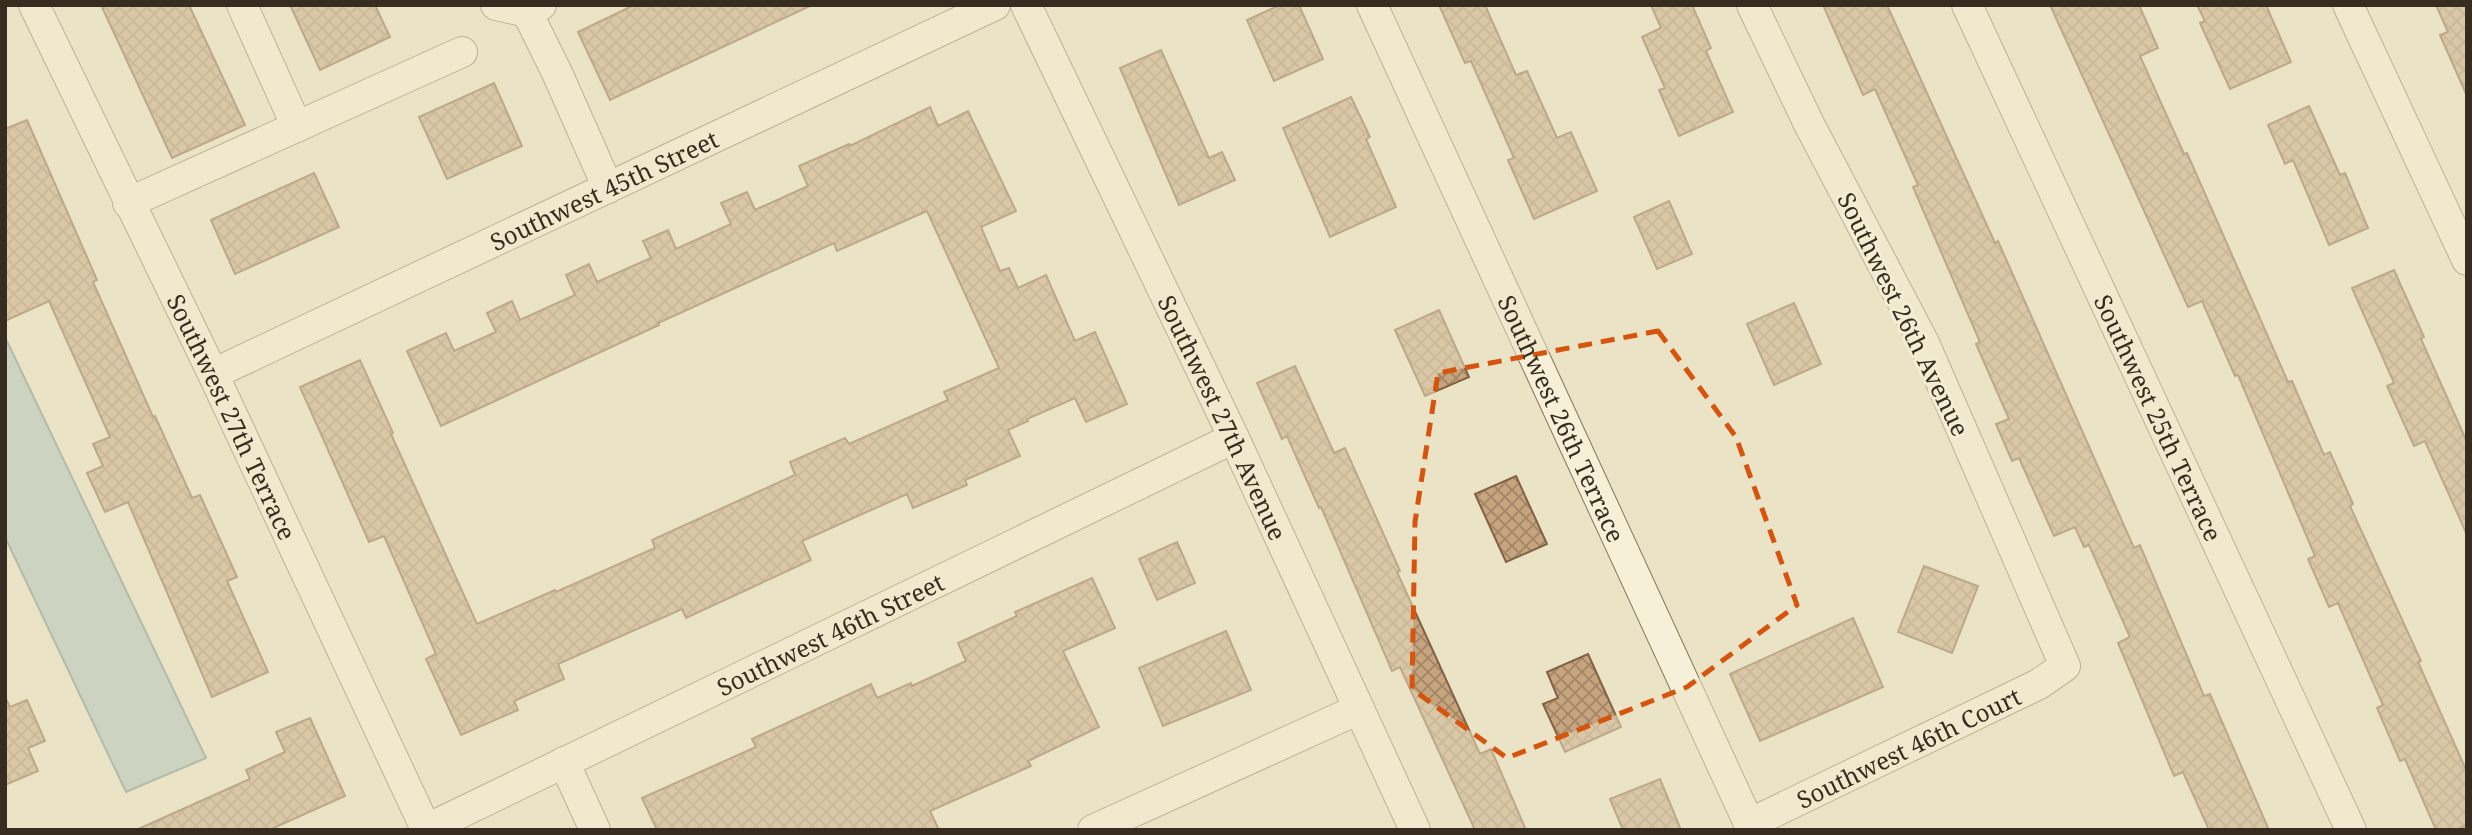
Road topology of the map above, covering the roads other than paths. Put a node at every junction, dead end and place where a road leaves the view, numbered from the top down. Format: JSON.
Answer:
{"nodes":[{"id":1,"x":34,"y":5,"type":"edge"},
{"id":2,"x":242,"y":5,"type":"edge"},
{"id":3,"x":496,"y":5,"type":"edge"},
{"id":4,"x":995,"y":5,"type":"edge"},
{"id":5,"x":1026,"y":5,"type":"edge"},
{"id":6,"x":1372,"y":5,"type":"edge"},
{"id":7,"x":1752,"y":5,"type":"edge"},
{"id":8,"x":1967,"y":5,"type":"edge"},
{"id":9,"x":2348,"y":5,"type":"edge"},
{"id":10,"x":534,"y":9,"type":"edge"},
{"id":11,"x":463,"y":52,"type":"dead end"},
{"id":12,"x":297,"y":127,"type":"junction"},
{"id":13,"x":608,"y":188,"type":"junction"},
{"id":14,"x":128,"y":203,"type":"junction"},
{"id":15,"x":2467,"y":260,"type":"edge"},
{"id":16,"x":213,"y":374,"type":"junction"},
{"id":17,"x":1234,"y":438,"type":"junction"},
{"id":18,"x":2065,"y":666,"type":"joint"},
{"id":19,"x":1359,"y":709,"type":"junction"},
{"id":20,"x":564,"y":762,"type":"junction"},
{"id":21,"x":1751,"y":827,"type":"edge"},
{"id":22,"x":426,"y":829,"type":"edge"},
{"id":23,"x":595,"y":830,"type":"edge"},
{"id":24,"x":1093,"y":830,"type":"edge"},
{"id":25,"x":1415,"y":830,"type":"edge"},
{"id":26,"x":2351,"y":830,"type":"edge"}],
"edges":[{"from":1,"to":14,"type":"street","name":"Southwest 27th Terrace"},
{"from":2,"to":12,"type":"street"},
{"from":3,"to":10,"type":"street"},
{"from":4,"to":13,"type":"street","name":"Southwest 45th Street"},
{"from":5,"to":17,"type":"street","name":"Southwest 27th Avenue"},
{"from":6,"to":21,"type":"street","name":"Southwest 26th Terrace"},
{"from":7,"to":18,"type":"street","name":"Southwest 26th Avenue"},
{"from":8,"to":26,"type":"street","name":"Southwest 25th Terrace"},
{"from":9,"to":15,"type":"street"},
{"from":10,"to":13,"type":"street"},
{"from":11,"to":12,"type":"street"},
{"from":12,"to":14,"type":"street"},
{"from":13,"to":16,"type":"street","name":"Southwest 45th Street"},
{"from":14,"to":16,"type":"street","name":"Southwest 27th Terrace"},
{"from":16,"to":22,"type":"street","name":"Southwest 27th Terrace"},
{"from":17,"to":19,"type":"street","name":"Southwest 27th Avenue"},
{"from":17,"to":20,"type":"street","name":"Southwest 46th Street"},
{"from":18,"to":21,"type":"street","name":"Southwest 46th Court"},
{"from":19,"to":24,"type":"street"},
{"from":19,"to":25,"type":"street","name":"Southwest 27th Avenue"},
{"from":20,"to":22,"type":"street","name":"Southwest 46th Street"},
{"from":20,"to":23,"type":"street"}]}
